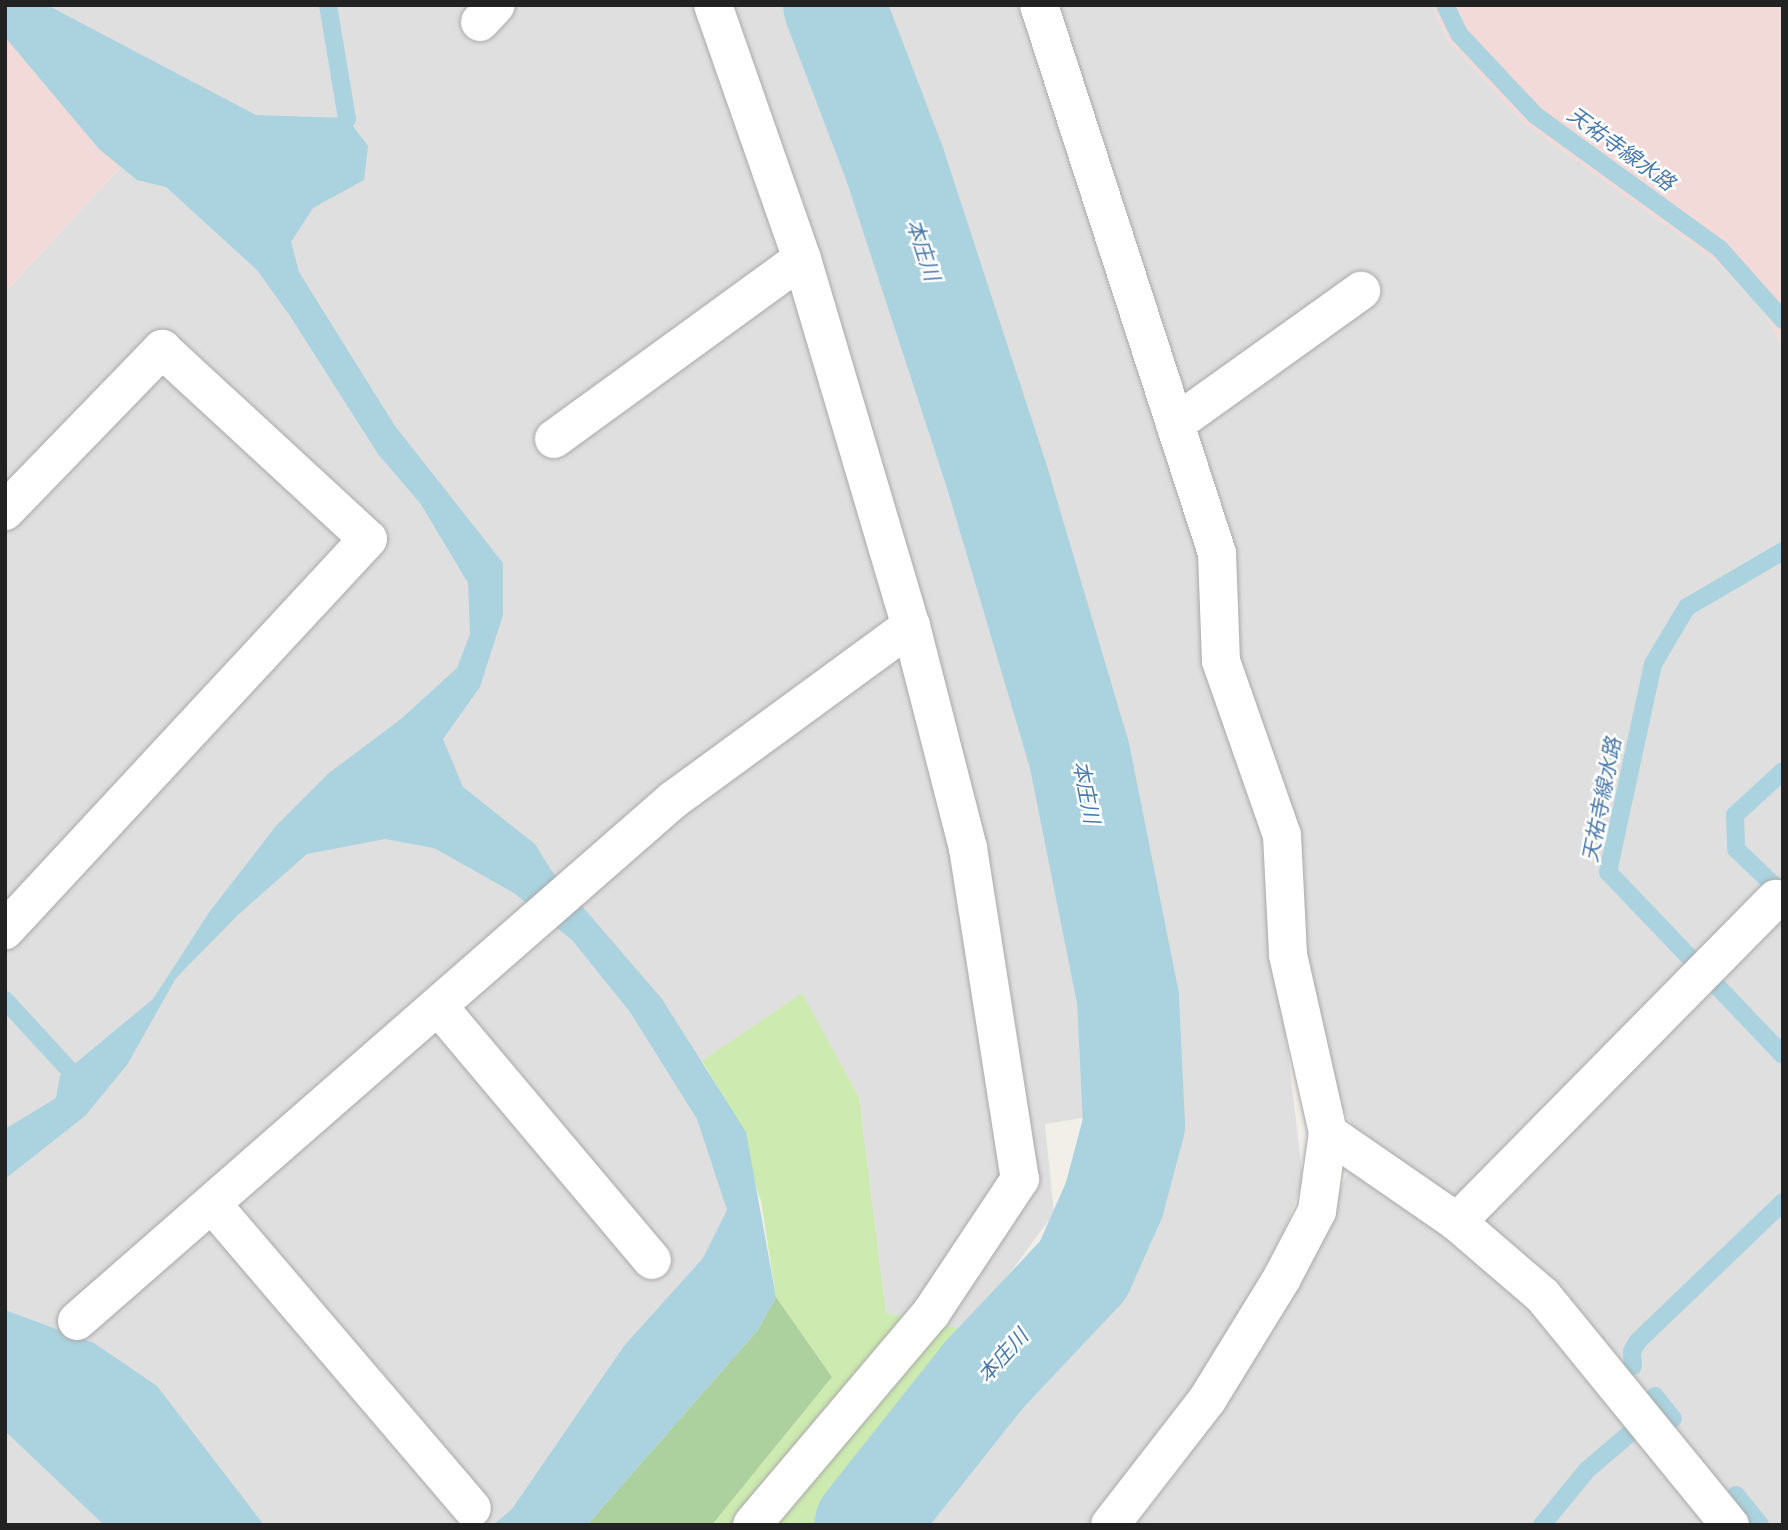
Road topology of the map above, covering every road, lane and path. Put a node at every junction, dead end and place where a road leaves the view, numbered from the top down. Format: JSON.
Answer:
{"nodes":[{"id":1,"x":713,"y":5,"type":"edge"},
{"id":2,"x":1039,"y":5,"type":"edge"},
{"id":3,"x":802,"y":259,"type":"junction"},
{"id":4,"x":1361,"y":291,"type":"dead end"},
{"id":5,"x":1175,"y":424,"type":"junction"},
{"id":6,"x":554,"y":439,"type":"dead end"},
{"id":7,"x":5,"y":511,"type":"edge"},
{"id":8,"x":911,"y":626,"type":"junction"},
{"id":9,"x":1776,"y":899,"type":"dead end"},
{"id":10,"x":5,"y":930,"type":"edge"},
{"id":11,"x":438,"y":1006,"type":"junction"},
{"id":12,"x":1328,"y":1133,"type":"junction"},
{"id":13,"x":212,"y":1204,"type":"junction"},
{"id":14,"x":1457,"y":1222,"type":"junction"},
{"id":15,"x":652,"y":1260,"type":"dead end"},
{"id":16,"x":77,"y":1321,"type":"dead end"},
{"id":17,"x":472,"y":1508,"type":"dead end"},
{"id":18,"x":751,"y":1525,"type":"edge"},
{"id":19,"x":1110,"y":1525,"type":"edge"},
{"id":20,"x":1730,"y":1525,"type":"edge"}],
"edges":[{"from":1,"to":3,"type":"street"},
{"from":2,"to":5,"type":"street"},
{"from":3,"to":6,"type":"street"},
{"from":3,"to":8,"type":"street"},
{"from":4,"to":5,"type":"street"},
{"from":5,"to":12,"type":"street"},
{"from":7,"to":10,"type":"street"},
{"from":8,"to":11,"type":"street"},
{"from":8,"to":18,"type":"street"},
{"from":9,"to":14,"type":"street"},
{"from":11,"to":13,"type":"street"},
{"from":11,"to":15,"type":"street"},
{"from":12,"to":14,"type":"street"},
{"from":12,"to":19,"type":"street"},
{"from":13,"to":16,"type":"street"},
{"from":13,"to":17,"type":"street"},
{"from":14,"to":20,"type":"street"}]}
